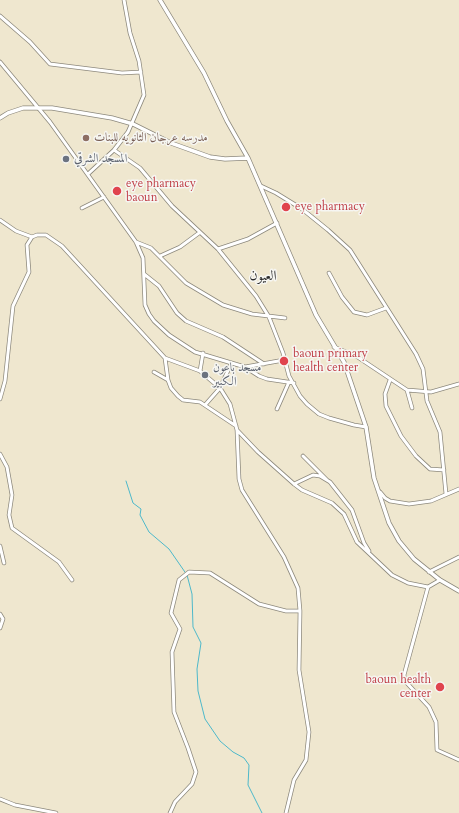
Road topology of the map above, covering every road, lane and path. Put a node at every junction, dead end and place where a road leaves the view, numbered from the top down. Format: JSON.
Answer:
{"nodes":[{"id":1,"x":124,"y":0,"type":"edge"},
{"id":2,"x":160,"y":0,"type":"edge"},
{"id":3,"x":0,"y":16,"type":"edge"},
{"id":4,"x":0,"y":62,"type":"edge"},
{"id":5,"x":141,"y":72,"type":"junction"},
{"id":6,"x":38,"y":107,"type":"junction"},
{"id":7,"x":0,"y":118,"type":"edge"},
{"id":8,"x":133,"y":124,"type":"junction"},
{"id":9,"x":114,"y":150,"type":"junction"},
{"id":10,"x":248,"y":158,"type":"junction"},
{"id":11,"x":88,"y":174,"type":"junction"},
{"id":12,"x":261,"y":186,"type":"junction"},
{"id":13,"x":104,"y":197,"type":"junction"},
{"id":14,"x":82,"y":208,"type":"dead end"},
{"id":15,"x":0,"y":220,"type":"edge"},
{"id":16,"x":278,"y":223,"type":"junction"},
{"id":17,"x":199,"y":233,"type":"junction"},
{"id":18,"x":32,"y":238,"type":"junction"},
{"id":19,"x":136,"y":242,"type":"junction"},
{"id":20,"x":218,"y":249,"type":"junction"},
{"id":21,"x":160,"y":256,"type":"junction"},
{"id":22,"x":329,"y":273,"type":"dead end"},
{"id":23,"x":144,"y":274,"type":"junction"},
{"id":24,"x":386,"y":308,"type":"junction"},
{"id":25,"x":269,"y":317,"type":"junction"},
{"id":26,"x":285,"y":318,"type":"dead end"},
{"id":27,"x":334,"y":347,"type":"junction"},
{"id":28,"x":203,"y":353,"type":"junction"},
{"id":29,"x":165,"y":358,"type":"junction"},
{"id":30,"x":284,"y":360,"type":"junction"},
{"id":31,"x":231,"y":364,"type":"junction"},
{"id":32,"x":264,"y":364,"type":"junction"},
{"id":33,"x":245,"y":367,"type":"junction"},
{"id":34,"x":200,"y":370,"type":"junction"},
{"id":35,"x":154,"y":372,"type":"dead end"},
{"id":36,"x":168,"y":380,"type":"junction"},
{"id":37,"x":390,"y":380,"type":"junction"},
{"id":38,"x":289,"y":382,"type":"junction"},
{"id":39,"x":294,"y":383,"type":"junction"},
{"id":40,"x":459,"y":384,"type":"edge"},
{"id":41,"x":220,"y":388,"type":"junction"},
{"id":42,"x":406,"y":390,"type":"junction"},
{"id":43,"x":424,"y":392,"type":"junction"},
{"id":44,"x":0,"y":399,"type":"edge"},
{"id":45,"x":205,"y":405,"type":"junction"},
{"id":46,"x":412,"y":408,"type":"dead end"},
{"id":47,"x":277,"y":409,"type":"dead end"},
{"id":48,"x":366,"y":427,"type":"junction"},
{"id":49,"x":237,"y":428,"type":"junction"},
{"id":50,"x":0,"y":454,"type":"edge"},
{"id":51,"x":302,"y":456,"type":"dead end"},
{"id":52,"x":444,"y":470,"type":"junction"},
{"id":53,"x":330,"y":482,"type":"junction"},
{"id":54,"x":294,"y":484,"type":"junction"},
{"id":55,"x":377,"y":488,"type":"junction"},
{"id":56,"x":459,"y":489,"type":"edge"},
{"id":57,"x":446,"y":494,"type":"junction"},
{"id":58,"x":0,"y":546,"type":"edge"},
{"id":59,"x":370,"y":552,"type":"junction"},
{"id":60,"x":459,"y":557,"type":"edge"},
{"id":61,"x":4,"y":563,"type":"dead end"},
{"id":62,"x":429,"y":572,"type":"junction"},
{"id":63,"x":72,"y":580,"type":"dead end"},
{"id":64,"x":440,"y":580,"type":"junction"},
{"id":65,"x":428,"y":587,"type":"junction"},
{"id":66,"x":459,"y":591,"type":"edge"},
{"id":67,"x":300,"y":611,"type":"junction"},
{"id":68,"x":0,"y":614,"type":"edge"},
{"id":69,"x":0,"y":628,"type":"edge"},
{"id":70,"x":459,"y":760,"type":"edge"},
{"id":71,"x":0,"y":800,"type":"edge"},
{"id":72,"x":56,"y":813,"type":"edge"},
{"id":73,"x":170,"y":813,"type":"edge"},
{"id":74,"x":286,"y":813,"type":"edge"}],
"edges":[{"from":1,"to":5,"type":"street"},
{"from":2,"to":10,"type":"street"},
{"from":3,"to":5,"type":"street"},
{"from":4,"to":6,"type":"street"},
{"from":5,"to":8,"type":"street"},
{"from":6,"to":7,"type":"street"},
{"from":6,"to":8,"type":"street"},
{"from":6,"to":11,"type":"street"},
{"from":8,"to":9,"type":"street"},
{"from":8,"to":10,"type":"street"},
{"from":9,"to":11,"type":"street"},
{"from":9,"to":17,"type":"street"},
{"from":10,"to":12,"type":"street"},
{"from":11,"to":13,"type":"street"},
{"from":12,"to":16,"type":"street"},
{"from":12,"to":24,"type":"street"},
{"from":13,"to":14,"type":"street"},
{"from":13,"to":19,"type":"street"},
{"from":15,"to":18,"type":"street"},
{"from":16,"to":20,"type":"street"},
{"from":16,"to":27,"type":"street"},
{"from":17,"to":20,"type":"street"},
{"from":17,"to":21,"type":"street"},
{"from":18,"to":29,"type":"street"},
{"from":18,"to":44,"type":"street"},
{"from":19,"to":21,"type":"street"},
{"from":19,"to":23,"type":"street"},
{"from":20,"to":25,"type":"street"},
{"from":21,"to":25,"type":"street"},
{"from":22,"to":24,"type":"street"},
{"from":23,"to":28,"type":"street"},
{"from":23,"to":32,"type":"street"},
{"from":24,"to":43,"type":"street"},
{"from":25,"to":26,"type":"street"},
{"from":25,"to":30,"type":"street"},
{"from":27,"to":37,"type":"street"},
{"from":27,"to":48,"type":"street"},
{"from":28,"to":31,"type":"street"},
{"from":28,"to":34,"type":"street"},
{"from":29,"to":34,"type":"street"},
{"from":29,"to":36,"type":"street"},
{"from":30,"to":32,"type":"street"},
{"from":30,"to":39,"type":"street"},
{"from":31,"to":33,"type":"street"},
{"from":31,"to":41,"type":"street"},
{"from":32,"to":33,"type":"street"},
{"from":33,"to":38,"type":"street"},
{"from":34,"to":41,"type":"street"},
{"from":35,"to":36,"type":"street"},
{"from":36,"to":45,"type":"street"},
{"from":37,"to":42,"type":"street"},
{"from":37,"to":52,"type":"street"},
{"from":38,"to":39,"type":"street"},
{"from":38,"to":47,"type":"street"},
{"from":39,"to":48,"type":"street"},
{"from":40,"to":43,"type":"street"},
{"from":41,"to":45,"type":"street"},
{"from":41,"to":49,"type":"street"},
{"from":42,"to":43,"type":"street"},
{"from":42,"to":46,"type":"street"},
{"from":43,"to":52,"type":"street"},
{"from":45,"to":49,"type":"street"},
{"from":48,"to":55,"type":"street"},
{"from":49,"to":54,"type":"street"},
{"from":49,"to":67,"type":"street"},
{"from":50,"to":63,"type":"street"},
{"from":51,"to":53,"type":"street"},
{"from":52,"to":57,"type":"street"},
{"from":53,"to":54,"type":"street"},
{"from":53,"to":59,"type":"street"},
{"from":54,"to":59,"type":"street"},
{"from":55,"to":57,"type":"street"},
{"from":55,"to":62,"type":"street"},
{"from":56,"to":57,"type":"street"},
{"from":58,"to":61,"type":"street"},
{"from":59,"to":65,"type":"street"},
{"from":60,"to":62,"type":"street"},
{"from":62,"to":64,"type":"street"},
{"from":64,"to":65,"type":"street"},
{"from":64,"to":66,"type":"street"},
{"from":65,"to":70,"type":"street"},
{"from":67,"to":73,"type":"street"},
{"from":67,"to":74,"type":"street"},
{"from":68,"to":69,"type":"street"},
{"from":71,"to":72,"type":"street"}]}
